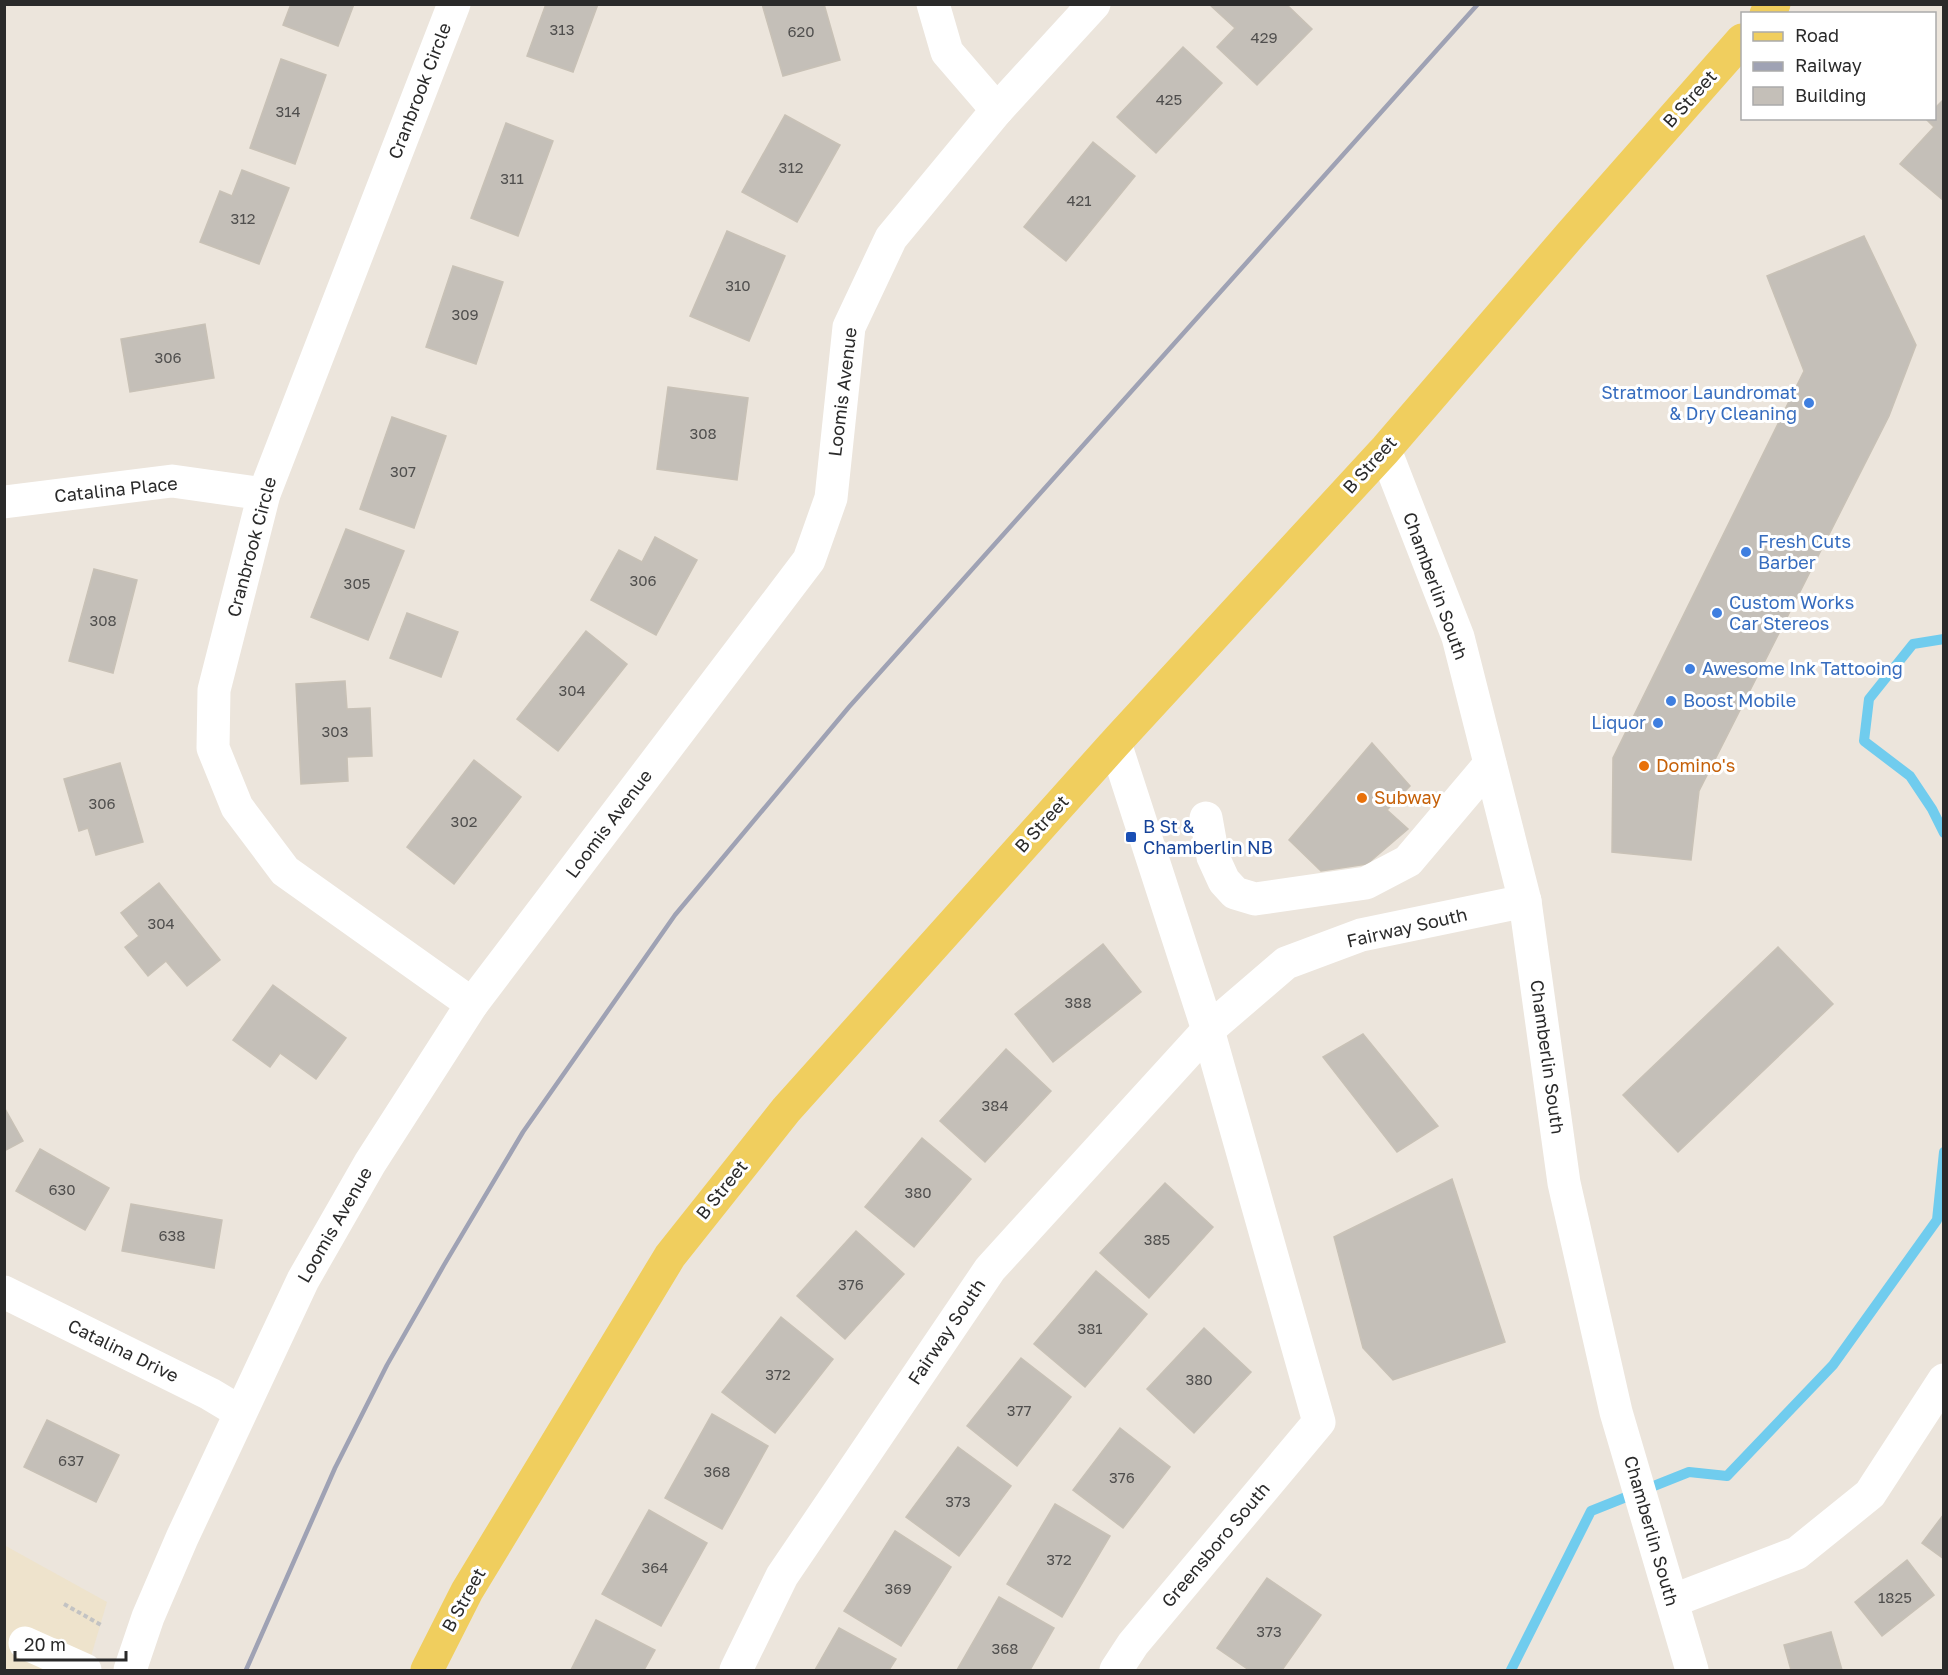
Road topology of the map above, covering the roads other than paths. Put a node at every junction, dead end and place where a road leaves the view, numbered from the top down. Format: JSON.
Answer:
{"nodes":[{"id":1,"x":454,"y":4,"type":"edge"},
{"id":2,"x":933,"y":4,"type":"edge"},
{"id":3,"x":1094,"y":4,"type":"edge"},
{"id":4,"x":1741,"y":42,"type":"edge"},
{"id":5,"x":997,"y":110,"type":"junction"},
{"id":6,"x":1385,"y":450,"type":"junction"},
{"id":7,"x":264,"y":494,"type":"junction"},
{"id":8,"x":4,"y":502,"type":"edge"},
{"id":9,"x":1115,"y":743,"type":"junction"},
{"id":10,"x":1490,"y":764,"type":"junction"},
{"id":11,"x":1206,"y":818,"type":"dead end"},
{"id":12,"x":1525,"y":902,"type":"junction"},
{"id":13,"x":472,"y":1004,"type":"junction"},
{"id":14,"x":1208,"y":1029,"type":"junction"},
{"id":15,"x":4,"y":1293,"type":"edge"},
{"id":16,"x":1944,"y":1380,"type":"edge"},
{"id":17,"x":240,"y":1412,"type":"junction"},
{"id":18,"x":1672,"y":1601,"type":"junction"},
{"id":19,"x":25,"y":1643,"type":"dead end"},
{"id":20,"x":85,"y":1671,"type":"edge"},
{"id":21,"x":130,"y":1671,"type":"edge"},
{"id":22,"x":427,"y":1671,"type":"edge"},
{"id":23,"x":736,"y":1671,"type":"edge"},
{"id":24,"x":1116,"y":1671,"type":"edge"},
{"id":25,"x":1692,"y":1671,"type":"edge"}],
"edges":[{"from":1,"to":7,"type":"street","name":"Cranbrook Circle"},
{"from":2,"to":5,"type":"street"},
{"from":3,"to":5,"type":"street","name":"Loomis Avenue"},
{"from":4,"to":6,"type":"main road","name":"B Street"},
{"from":5,"to":13,"type":"street","name":"Loomis Avenue"},
{"from":6,"to":9,"type":"main road","name":"B Street"},
{"from":6,"to":10,"type":"street","name":"Chamberlin South"},
{"from":7,"to":8,"type":"street","name":"Catalina Place"},
{"from":7,"to":13,"type":"street","name":"Cranbrook Circle"},
{"from":9,"to":14,"type":"street"},
{"from":9,"to":22,"type":"main road","name":"B Street"},
{"from":10,"to":11,"type":"street"},
{"from":10,"to":12,"type":"street","name":"Chamberlin South"},
{"from":12,"to":14,"type":"street","name":"Fairway South"},
{"from":12,"to":18,"type":"street","name":"Chamberlin South"},
{"from":13,"to":17,"type":"street","name":"Loomis Avenue"},
{"from":14,"to":23,"type":"street","name":"Fairway South"},
{"from":14,"to":24,"type":"street","name":"Greensboro South"},
{"from":15,"to":17,"type":"street","name":"Catalina Drive"},
{"from":16,"to":18,"type":"street"},
{"from":17,"to":21,"type":"street","name":"Loomis Avenue"},
{"from":18,"to":25,"type":"street","name":"Chamberlin South"},
{"from":19,"to":20,"type":"street"}]}
